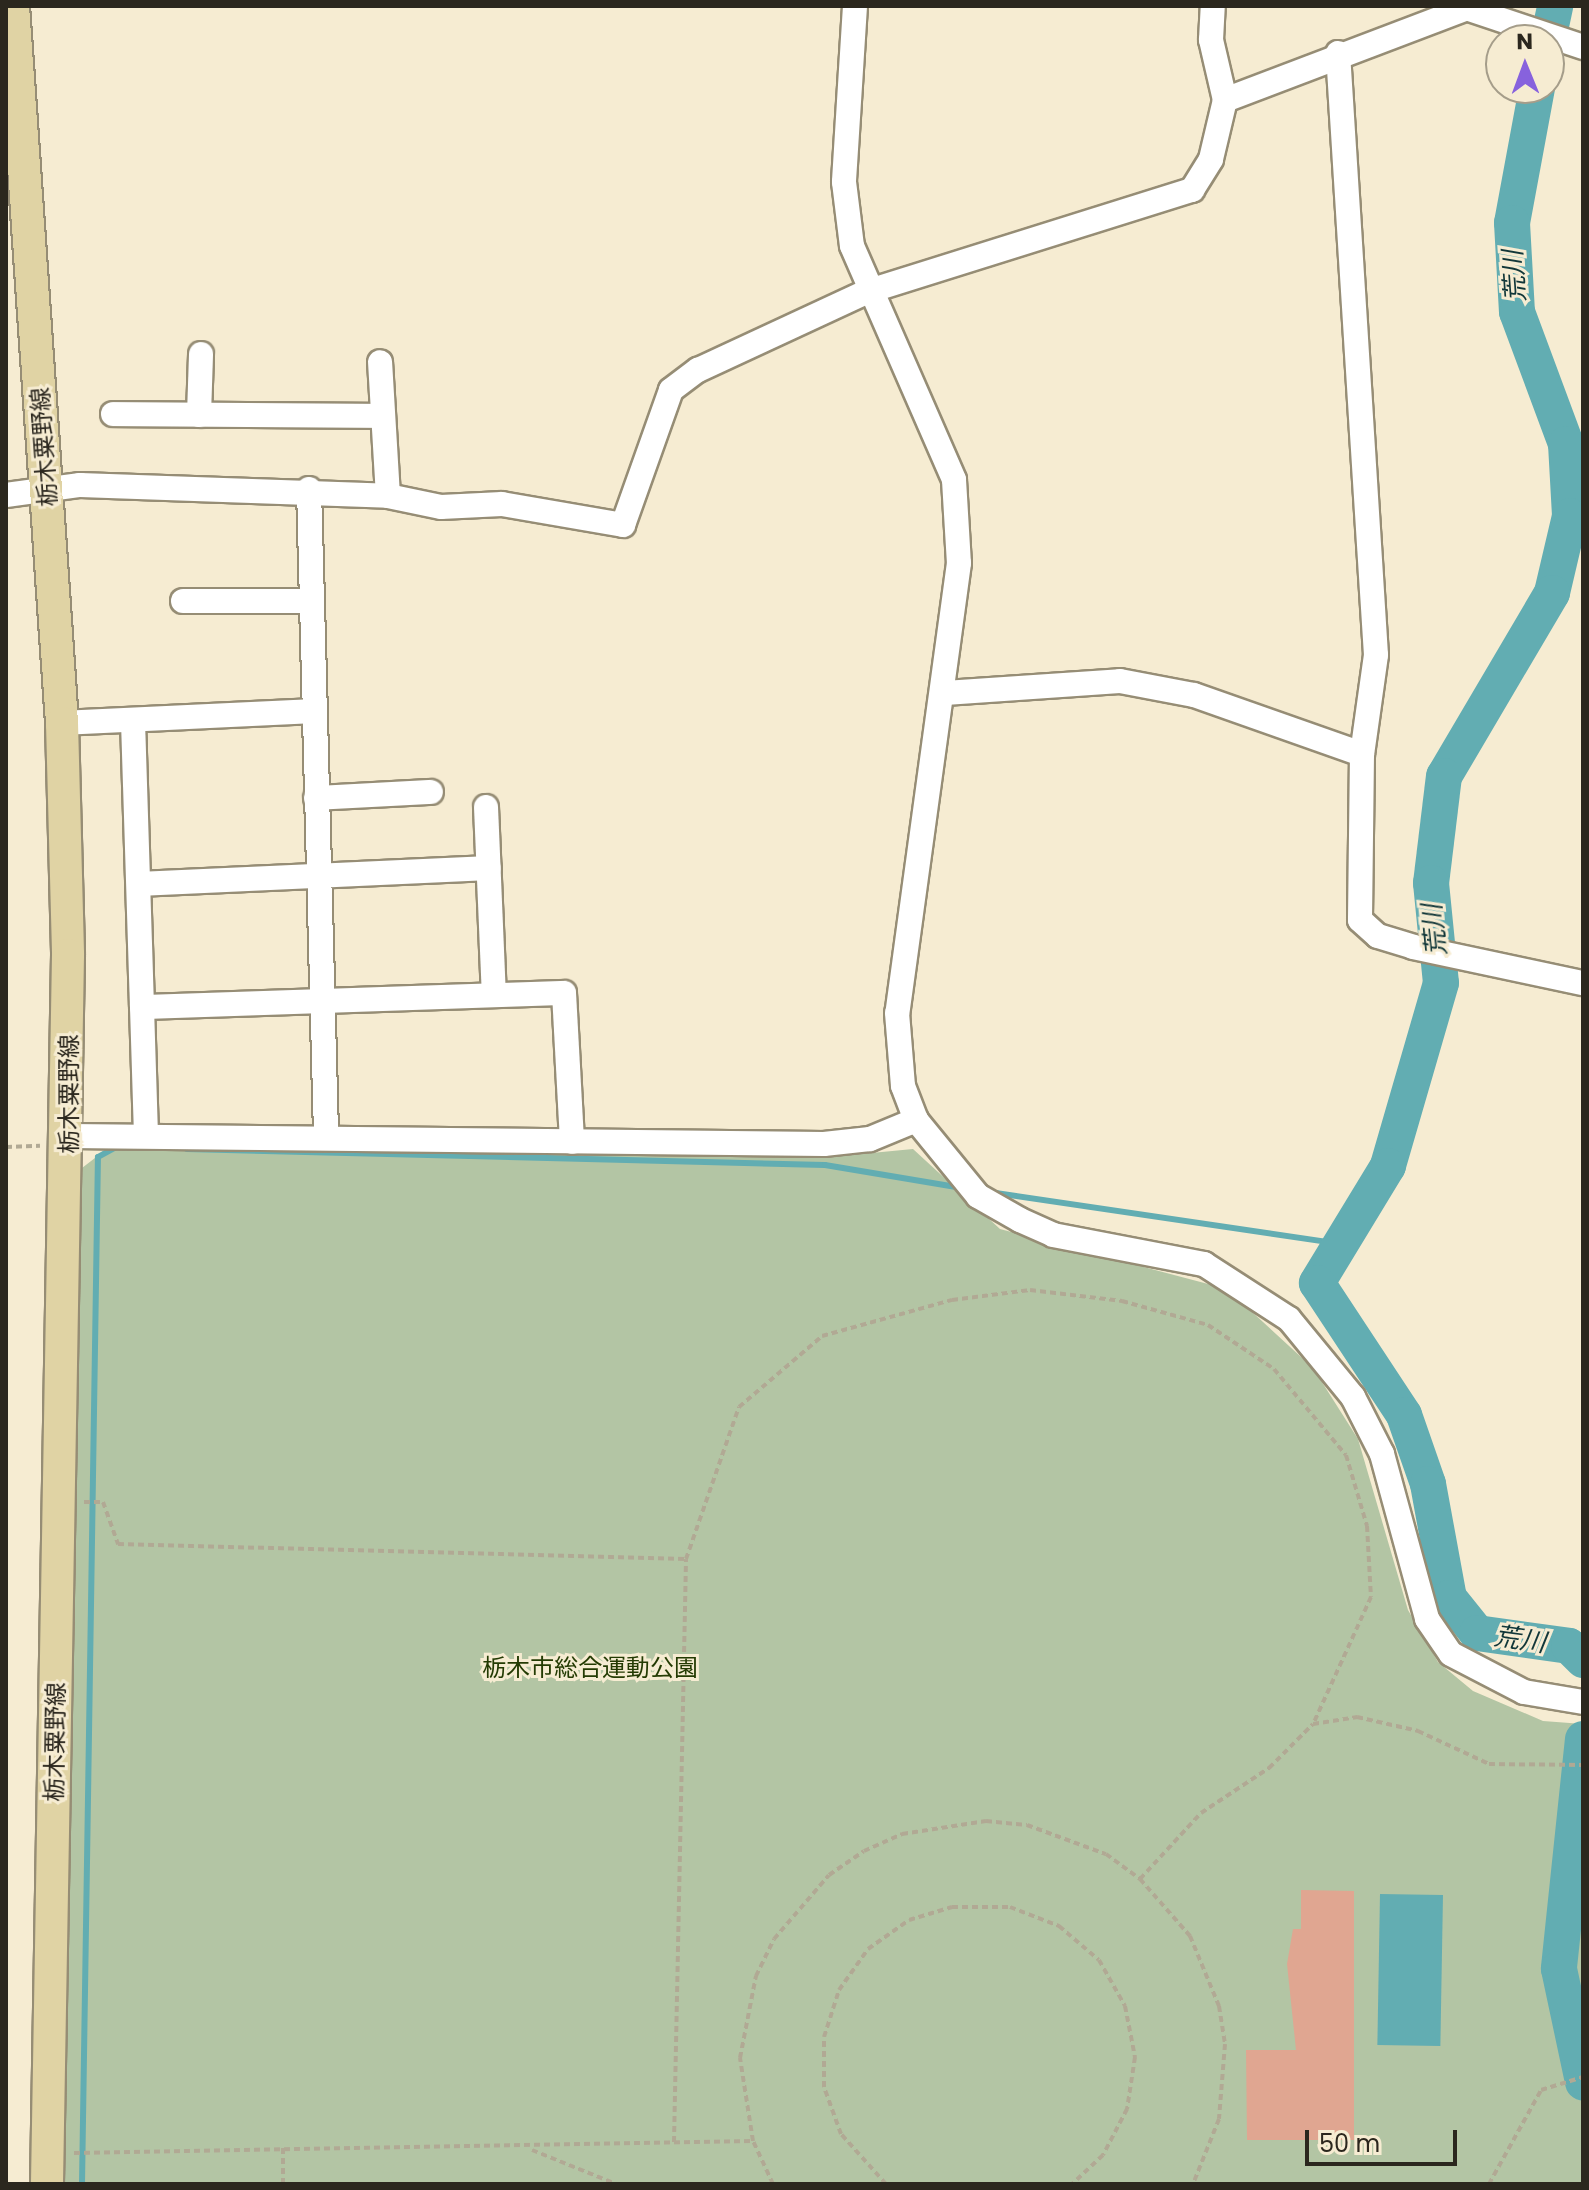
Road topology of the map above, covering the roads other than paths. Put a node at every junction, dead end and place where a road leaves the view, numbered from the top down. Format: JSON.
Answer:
{"nodes":[{"id":1,"x":13,"y":6,"type":"edge"},
{"id":2,"x":855,"y":6,"type":"edge"},
{"id":3,"x":1213,"y":6,"type":"edge"},
{"id":4,"x":1464,"y":7,"type":"edge"},
{"id":5,"x":1583,"y":47,"type":"edge"},
{"id":6,"x":1338,"y":53,"type":"junction"},
{"id":7,"x":1225,"y":100,"type":"junction"},
{"id":8,"x":866,"y":292,"type":"junction"},
{"id":9,"x":201,"y":354,"type":"dead end"},
{"id":10,"x":380,"y":362,"type":"dead end"},
{"id":11,"x":113,"y":414,"type":"dead end"},
{"id":12,"x":199,"y":415,"type":"junction"},
{"id":13,"x":382,"y":416,"type":"junction"},
{"id":14,"x":309,"y":489,"type":"junction"},
{"id":15,"x":47,"y":490,"type":"junction"},
{"id":16,"x":6,"y":495,"type":"edge"},
{"id":17,"x":388,"y":496,"type":"junction"},
{"id":18,"x":183,"y":601,"type":"dead end"},
{"id":19,"x":312,"y":601,"type":"junction"},
{"id":20,"x":945,"y":693,"type":"junction"},
{"id":21,"x":314,"y":711,"type":"junction"},
{"id":22,"x":133,"y":721,"type":"junction"},
{"id":23,"x":62,"y":723,"type":"junction"},
{"id":24,"x":1362,"y":754,"type":"junction"},
{"id":25,"x":431,"y":792,"type":"dead end"},
{"id":26,"x":316,"y":798,"type":"junction"},
{"id":27,"x":486,"y":807,"type":"dead end"},
{"id":28,"x":489,"y":868,"type":"junction"},
{"id":29,"x":318,"y":873,"type":"junction"},
{"id":30,"x":139,"y":884,"type":"junction"},
{"id":31,"x":1583,"y":983,"type":"edge"},
{"id":32,"x":494,"y":994,"type":"junction"},
{"id":33,"x":321,"y":997,"type":"junction"},
{"id":34,"x":142,"y":1007,"type":"junction"},
{"id":35,"x":916,"y":1120,"type":"junction"},
{"id":36,"x":146,"y":1133,"type":"junction"},
{"id":37,"x":70,"y":1136,"type":"junction"},
{"id":38,"x":326,"y":1136,"type":"junction"},
{"id":39,"x":572,"y":1142,"type":"junction"},
{"id":40,"x":1583,"y":1702,"type":"edge"},
{"id":41,"x":47,"y":2169,"type":"edge"}],
"edges":[{"from":1,"to":15,"type":"main road","name":"栃木粟野線"},
{"from":2,"to":8,"type":"street"},
{"from":3,"to":7,"type":"street"},
{"from":4,"to":5,"type":"street"},
{"from":4,"to":6,"type":"street"},
{"from":6,"to":7,"type":"street"},
{"from":6,"to":24,"type":"street"},
{"from":7,"to":8,"type":"street"},
{"from":8,"to":17,"type":"street"},
{"from":8,"to":20,"type":"street"},
{"from":9,"to":12,"type":"street"},
{"from":10,"to":13,"type":"street"},
{"from":11,"to":12,"type":"street"},
{"from":12,"to":13,"type":"street"},
{"from":13,"to":17,"type":"street"},
{"from":14,"to":15,"type":"street"},
{"from":14,"to":17,"type":"street"},
{"from":14,"to":19,"type":"street"},
{"from":15,"to":16,"type":"street"},
{"from":15,"to":23,"type":"main road","name":"栃木粟野線"},
{"from":18,"to":19,"type":"street"},
{"from":19,"to":21,"type":"street"},
{"from":20,"to":24,"type":"street"},
{"from":20,"to":35,"type":"street"},
{"from":21,"to":22,"type":"street"},
{"from":21,"to":26,"type":"street"},
{"from":22,"to":23,"type":"street"},
{"from":22,"to":30,"type":"street"},
{"from":23,"to":37,"type":"main road","name":"栃木粟野線"},
{"from":24,"to":31,"type":"street"},
{"from":25,"to":26,"type":"street"},
{"from":26,"to":29,"type":"street"},
{"from":27,"to":28,"type":"street"},
{"from":28,"to":29,"type":"street"},
{"from":28,"to":32,"type":"street"},
{"from":29,"to":30,"type":"street"},
{"from":29,"to":33,"type":"street"},
{"from":30,"to":34,"type":"street"},
{"from":32,"to":33,"type":"street"},
{"from":32,"to":39,"type":"street"},
{"from":33,"to":34,"type":"street"},
{"from":33,"to":38,"type":"street"},
{"from":34,"to":36,"type":"street"},
{"from":35,"to":39,"type":"street"},
{"from":35,"to":40,"type":"street"},
{"from":36,"to":37,"type":"street"},
{"from":36,"to":38,"type":"street"},
{"from":37,"to":41,"type":"main road","name":"栃木粟野線"},
{"from":38,"to":39,"type":"street"}]}
